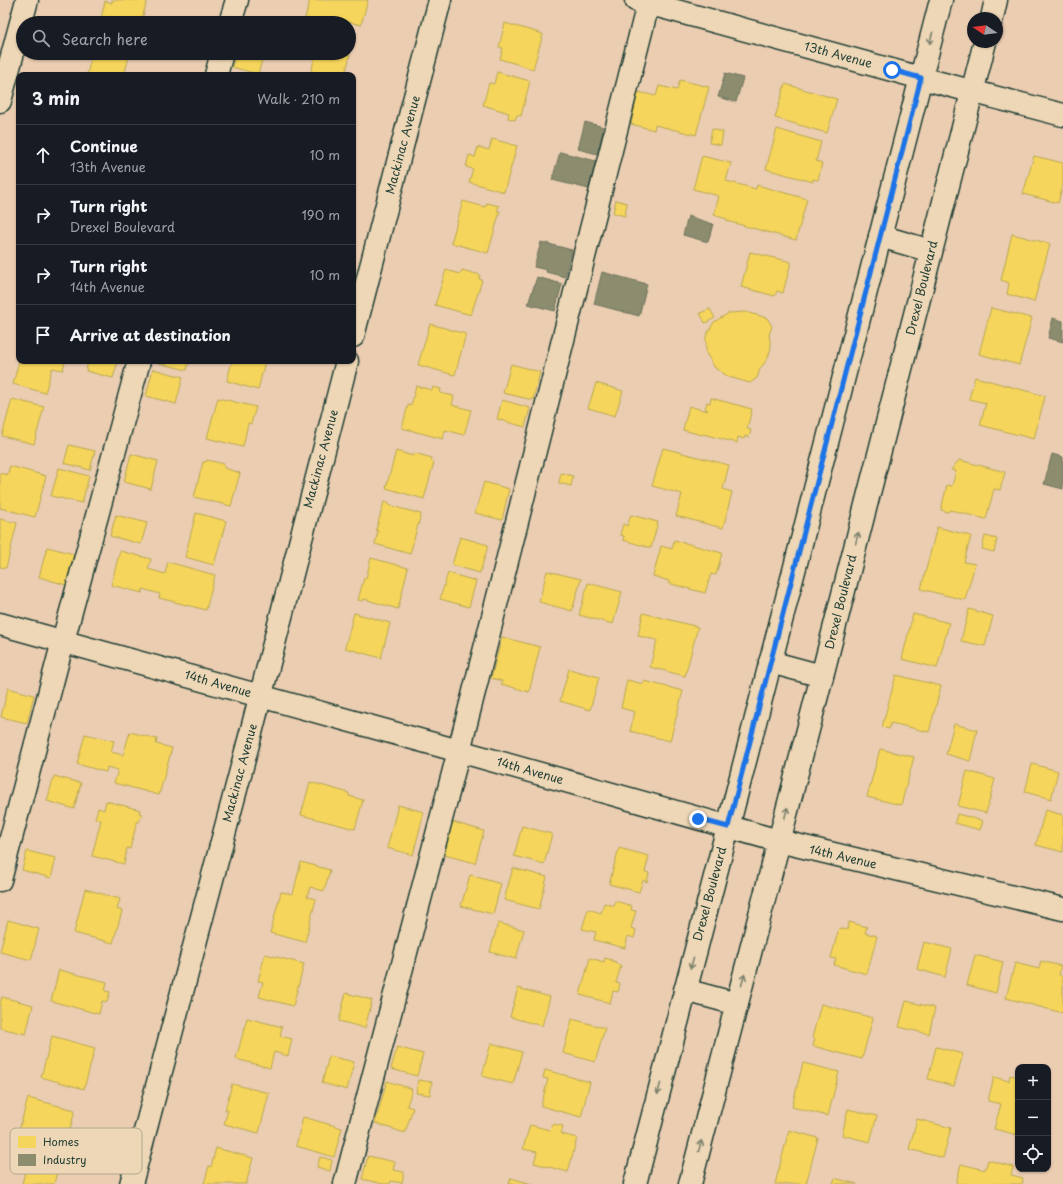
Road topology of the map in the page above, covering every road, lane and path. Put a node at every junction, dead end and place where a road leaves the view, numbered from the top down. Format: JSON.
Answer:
{"nodes":[{"id":1,"x":27,"y":0,"type":"edge"},
{"id":2,"x":237,"y":0,"type":"edge"},
{"id":3,"x":440,"y":0,"type":"edge"},
{"id":4,"x":941,"y":0,"type":"edge"},
{"id":5,"x":996,"y":0,"type":"edge"},
{"id":6,"x":645,"y":1,"type":"edge"},
{"id":7,"x":993,"y":12,"type":"edge"},
{"id":8,"x":23,"y":16,"type":"edge"},
{"id":9,"x":232,"y":16,"type":"edge"},
{"id":10,"x":16,"y":41,"type":"edge"},
{"id":11,"x":983,"y":48,"type":"edge"},
{"id":12,"x":220,"y":60,"type":"edge"},
{"id":13,"x":217,"y":72,"type":"edge"},
{"id":14,"x":921,"y":78,"type":"junction"},
{"id":15,"x":972,"y":91,"type":"junction"},
{"id":16,"x":0,"y":101,"type":"edge"},
{"id":17,"x":1063,"y":115,"type":"edge"},
{"id":18,"x":880,"y":236,"type":"junction"},
{"id":19,"x":931,"y":251,"type":"junction"},
{"id":20,"x":356,"y":324,"type":"edge"},
{"id":21,"x":138,"y":364,"type":"edge"},
{"id":22,"x":346,"y":364,"type":"edge"},
{"id":23,"x":0,"y":624,"type":"edge"},
{"id":24,"x":63,"y":641,"type":"junction"},
{"id":25,"x":770,"y":662,"type":"junction"},
{"id":26,"x":822,"y":676,"type":"junction"},
{"id":27,"x":260,"y":696,"type":"junction"},
{"id":28,"x":459,"y":751,"type":"junction"},
{"id":29,"x":728,"y":827,"type":"junction"},
{"id":30,"x":779,"y":841,"type":"junction"},
{"id":31,"x":0,"y":880,"type":"edge"},
{"id":32,"x":1063,"y":909,"type":"edge"},
{"id":33,"x":685,"y":990,"type":"junction"},
{"id":34,"x":737,"y":1004,"type":"junction"},
{"id":35,"x":142,"y":1142,"type":"edge"},
{"id":36,"x":134,"y":1174,"type":"edge"},
{"id":37,"x":131,"y":1184,"type":"edge"},
{"id":38,"x":345,"y":1184,"type":"edge"},
{"id":39,"x":635,"y":1184,"type":"edge"},
{"id":40,"x":690,"y":1184,"type":"edge"}],
"edges":[{"from":1,"to":8,"type":"street"},
{"from":2,"to":9,"type":"street"},
{"from":3,"to":20,"type":"street","name":"Mackinac Avenue"},
{"from":4,"to":14,"type":"street","name":"Drexel Boulevard","one_way":true},
{"from":5,"to":7,"type":"street"},
{"from":6,"to":14,"type":"street","name":"13th Avenue"},
{"from":6,"to":28,"type":"street"},
{"from":10,"to":16,"type":"street"},
{"from":11,"to":15,"type":"street","name":"Drexel Boulevard"},
{"from":12,"to":13,"type":"street"},
{"from":14,"to":15,"type":"street","name":"13th Avenue"},
{"from":14,"to":18,"type":"street","name":"Drexel Boulevard"},
{"from":15,"to":17,"type":"street","name":"13th Avenue"},
{"from":15,"to":19,"type":"street","name":"Drexel Boulevard"},
{"from":18,"to":19,"type":"street"},
{"from":18,"to":25,"type":"street","name":"Drexel Boulevard"},
{"from":26,"to":19,"type":"street","name":"Drexel Boulevard","one_way":true},
{"from":21,"to":24,"type":"street"},
{"from":22,"to":27,"type":"street","name":"Mackinac Avenue"},
{"from":23,"to":24,"type":"street","name":"14th Avenue"},
{"from":24,"to":27,"type":"street","name":"14th Avenue"},
{"from":24,"to":31,"type":"street"},
{"from":25,"to":26,"type":"street"},
{"from":25,"to":29,"type":"street","name":"Drexel Boulevard"},
{"from":30,"to":26,"type":"street","name":"Drexel Boulevard","one_way":true},
{"from":27,"to":28,"type":"street","name":"14th Avenue"},
{"from":27,"to":35,"type":"street","name":"Mackinac Avenue"},
{"from":28,"to":29,"type":"street","name":"14th Avenue"},
{"from":28,"to":38,"type":"street"},
{"from":29,"to":30,"type":"street","name":"14th Avenue"},
{"from":29,"to":33,"type":"street","name":"Drexel Boulevard","one_way":true},
{"from":30,"to":32,"type":"street","name":"14th Avenue"},
{"from":34,"to":30,"type":"street","name":"Drexel Boulevard","one_way":true},
{"from":33,"to":34,"type":"street"},
{"from":33,"to":39,"type":"street","name":"Drexel Boulevard","one_way":true},
{"from":40,"to":34,"type":"street","name":"Drexel Boulevard","one_way":true},
{"from":36,"to":37,"type":"street","name":"Mackinac Avenue"}]}
